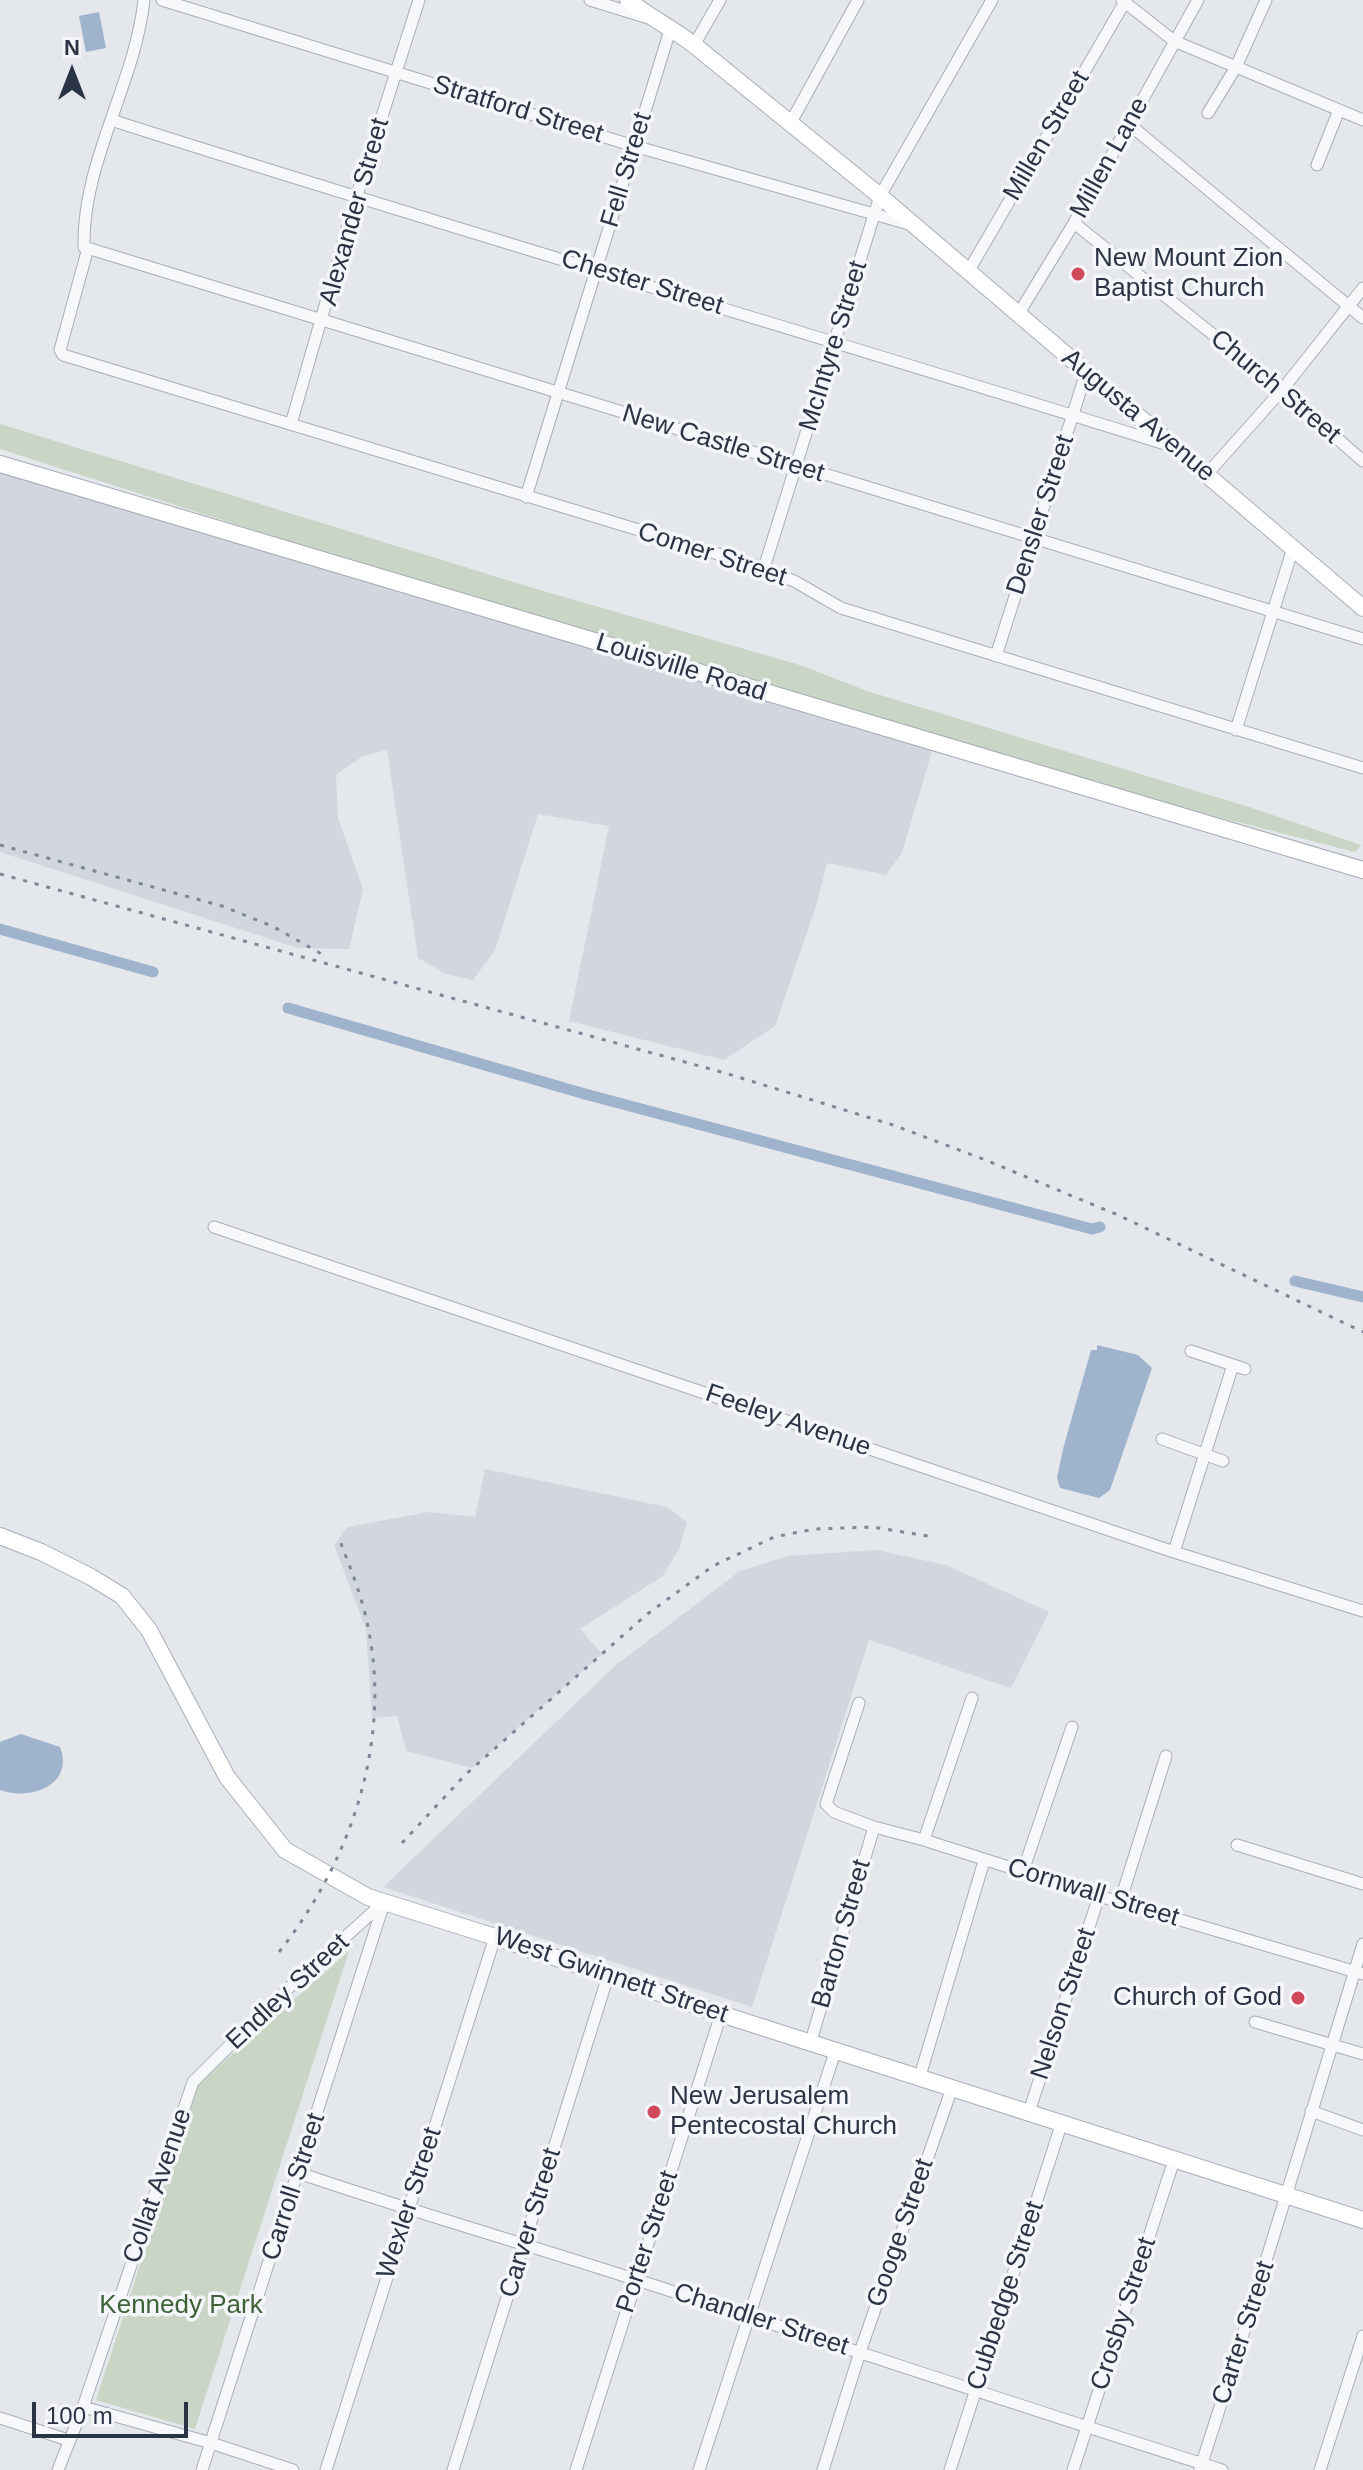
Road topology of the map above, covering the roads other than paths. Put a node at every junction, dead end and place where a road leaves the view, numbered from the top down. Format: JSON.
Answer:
{"nodes":[{"id":1,"x":144,"y":0,"type":"edge"},
{"id":2,"x":162,"y":0,"type":"edge"},
{"id":3,"x":419,"y":0,"type":"edge"},
{"id":4,"x":590,"y":0,"type":"edge"},
{"id":5,"x":628,"y":0,"type":"edge"},
{"id":6,"x":720,"y":0,"type":"edge"},
{"id":7,"x":858,"y":0,"type":"edge"},
{"id":8,"x":992,"y":0,"type":"edge"},
{"id":9,"x":1198,"y":0,"type":"edge"},
{"id":10,"x":1266,"y":0,"type":"edge"},
{"id":11,"x":1124,"y":1,"type":"edge"},
{"id":12,"x":650,"y":18,"type":"junction"},
{"id":13,"x":671,"y":27,"type":"junction"},
{"id":14,"x":1174,"y":41,"type":"junction"},
{"id":15,"x":694,"y":45,"type":"junction"},
{"id":16,"x":1236,"y":67,"type":"junction"},
{"id":17,"x":397,"y":72,"type":"junction"},
{"id":18,"x":1339,"y":110,"type":"junction"},
{"id":19,"x":1208,"y":113,"type":"dead end"},
{"id":20,"x":111,"y":120,"type":"junction"},
{"id":21,"x":1363,"y":120,"type":"edge"},
{"id":22,"x":790,"y":124,"type":"junction"},
{"id":23,"x":1130,"y":125,"type":"junction"},
{"id":24,"x":634,"y":146,"type":"junction"},
{"id":25,"x":1317,"y":165,"type":"dead end"},
{"id":26,"x":880,"y":196,"type":"junction"},
{"id":27,"x":356,"y":198,"type":"junction"},
{"id":28,"x":875,"y":216,"type":"junction"},
{"id":29,"x":1074,"y":223,"type":"junction"},
{"id":30,"x":913,"y":225,"type":"junction"},
{"id":31,"x":86,"y":248,"type":"junction"},
{"id":32,"x":596,"y":269,"type":"junction"},
{"id":33,"x":968,"y":272,"type":"junction"},
{"id":34,"x":1363,"y":288,"type":"edge"},
{"id":35,"x":1348,"y":305,"type":"junction"},
{"id":36,"x":1019,"y":313,"type":"junction"},
{"id":37,"x":1363,"y":318,"type":"edge"},
{"id":38,"x":323,"y":320,"type":"junction"},
{"id":39,"x":835,"y":342,"type":"junction"},
{"id":40,"x":1086,"y":373,"type":"junction"},
{"id":41,"x":1282,"y":390,"type":"junction"},
{"id":42,"x":558,"y":393,"type":"junction"},
{"id":43,"x":1073,"y":416,"type":"junction"},
{"id":44,"x":291,"y":424,"type":"junction"},
{"id":45,"x":1172,"y":447,"type":"junction"},
{"id":46,"x":1363,"y":461,"type":"edge"},
{"id":47,"x":0,"y":464,"type":"edge"},
{"id":48,"x":796,"y":466,"type":"junction"},
{"id":49,"x":1207,"y":474,"type":"junction"},
{"id":50,"x":526,"y":497,"type":"junction"},
{"id":51,"x":1033,"y":539,"type":"junction"},
{"id":52,"x":1293,"y":548,"type":"junction"},
{"id":53,"x":764,"y":568,"type":"junction"},
{"id":54,"x":1363,"y":608,"type":"edge"},
{"id":55,"x":1273,"y":612,"type":"junction"},
{"id":56,"x":1363,"y":639,"type":"edge"},
{"id":57,"x":996,"y":656,"type":"junction"},
{"id":58,"x":1236,"y":730,"type":"junction"},
{"id":59,"x":1363,"y":768,"type":"edge"},
{"id":60,"x":1363,"y":870,"type":"edge"},
{"id":61,"x":214,"y":1227,"type":"dead end"},
{"id":62,"x":1191,"y":1351,"type":"dead end"},
{"id":63,"x":1162,"y":1439,"type":"dead end"},
{"id":64,"x":1205,"y":1454,"type":"junction"},
{"id":65,"x":1223,"y":1461,"type":"dead end"},
{"id":66,"x":0,"y":1536,"type":"edge"},
{"id":67,"x":1174,"y":1552,"type":"junction"},
{"id":68,"x":1363,"y":1611,"type":"edge"},
{"id":69,"x":972,"y":1698,"type":"dead end"},
{"id":70,"x":859,"y":1703,"type":"dead end"},
{"id":71,"x":1072,"y":1727,"type":"dead end"},
{"id":72,"x":1166,"y":1756,"type":"dead end"},
{"id":73,"x":874,"y":1827,"type":"junction"},
{"id":74,"x":924,"y":1840,"type":"junction"},
{"id":75,"x":1237,"y":1845,"type":"dead end"},
{"id":76,"x":984,"y":1861,"type":"junction"},
{"id":77,"x":1023,"y":1871,"type":"junction"},
{"id":78,"x":1363,"y":1884,"type":"edge"},
{"id":79,"x":1099,"y":1896,"type":"junction"},
{"id":80,"x":384,"y":1902,"type":"junction"},
{"id":81,"x":1120,"y":1902,"type":"junction"},
{"id":82,"x":495,"y":1937,"type":"junction"},
{"id":83,"x":1363,"y":1944,"type":"edge"},
{"id":84,"x":1359,"y":1972,"type":"edge"},
{"id":85,"x":608,"y":1976,"type":"junction"},
{"id":86,"x":721,"y":2014,"type":"junction"},
{"id":87,"x":1255,"y":2022,"type":"dead end"},
{"id":88,"x":811,"y":2041,"type":"junction"},
{"id":89,"x":1332,"y":2044,"type":"junction"},
{"id":90,"x":836,"y":2049,"type":"junction"},
{"id":91,"x":1363,"y":2054,"type":"edge"},
{"id":92,"x":920,"y":2076,"type":"junction"},
{"id":93,"x":193,"y":2082,"type":"joint"},
{"id":94,"x":952,"y":2088,"type":"junction"},
{"id":95,"x":1311,"y":2111,"type":"junction"},
{"id":96,"x":1029,"y":2112,"type":"junction"},
{"id":97,"x":1062,"y":2122,"type":"junction"},
{"id":98,"x":1363,"y":2130,"type":"edge"},
{"id":99,"x":1175,"y":2157,"type":"junction"},
{"id":100,"x":299,"y":2173,"type":"junction"},
{"id":101,"x":1288,"y":2196,"type":"junction"},
{"id":102,"x":408,"y":2211,"type":"junction"},
{"id":103,"x":1363,"y":2220,"type":"edge"},
{"id":104,"x":525,"y":2244,"type":"junction"},
{"id":105,"x":636,"y":2279,"type":"junction"},
{"id":106,"x":749,"y":2317,"type":"junction"},
{"id":107,"x":1363,"y":2336,"type":"edge"},
{"id":108,"x":860,"y":2352,"type":"junction"},
{"id":109,"x":977,"y":2390,"type":"junction"},
{"id":110,"x":83,"y":2407,"type":"junction"},
{"id":111,"x":0,"y":2418,"type":"edge"},
{"id":112,"x":1087,"y":2429,"type":"junction"},
{"id":113,"x":68,"y":2440,"type":"junction"},
{"id":114,"x":211,"y":2443,"type":"junction"},
{"id":115,"x":1201,"y":2467,"type":"edge"},
{"id":116,"x":58,"y":2470,"type":"edge"},
{"id":117,"x":202,"y":2470,"type":"edge"},
{"id":118,"x":293,"y":2470,"type":"edge"},
{"id":119,"x":326,"y":2470,"type":"edge"},
{"id":120,"x":453,"y":2470,"type":"edge"},
{"id":121,"x":576,"y":2470,"type":"edge"},
{"id":122,"x":699,"y":2470,"type":"edge"},
{"id":123,"x":823,"y":2470,"type":"edge"},
{"id":124,"x":950,"y":2470,"type":"edge"},
{"id":125,"x":1073,"y":2470,"type":"edge"},
{"id":126,"x":1222,"y":2470,"type":"edge"},
{"id":127,"x":1320,"y":2470,"type":"edge"}],
"edges":[{"from":1,"to":20,"type":"street"},
{"from":2,"to":17,"type":"street","name":"Stratford Street"},
{"from":3,"to":17,"type":"street","name":"Alexander Street"},
{"from":4,"to":12,"type":"street"},
{"from":5,"to":12,"type":"main road","name":"Augusta Avenue"},
{"from":6,"to":15,"type":"street"},
{"from":7,"to":22,"type":"street"},
{"from":8,"to":26,"type":"street"},
{"from":9,"to":14,"type":"street","name":"Millen Lane"},
{"from":10,"to":16,"type":"street"},
{"from":11,"to":14,"type":"street"},
{"from":11,"to":33,"type":"street","name":"Millen Street"},
{"from":12,"to":13,"type":"main road","name":"Augusta Avenue"},
{"from":13,"to":15,"type":"main road","name":"Augusta Avenue"},
{"from":13,"to":24,"type":"street","name":"Fell Street"},
{"from":14,"to":16,"type":"street"},
{"from":14,"to":23,"type":"street","name":"Millen Lane"},
{"from":15,"to":22,"type":"main road","name":"Augusta Avenue"},
{"from":16,"to":18,"type":"street"},
{"from":16,"to":19,"type":"street"},
{"from":17,"to":24,"type":"street","name":"Stratford Street"},
{"from":17,"to":27,"type":"street","name":"Alexander Street"},
{"from":18,"to":21,"type":"street"},
{"from":18,"to":25,"type":"street"},
{"from":20,"to":27,"type":"street","name":"Chester Street"},
{"from":20,"to":31,"type":"street"},
{"from":22,"to":26,"type":"main road","name":"Augusta Avenue"},
{"from":23,"to":29,"type":"street","name":"Millen Lane"},
{"from":23,"to":35,"type":"street"},
{"from":24,"to":28,"type":"street","name":"Stratford Street"},
{"from":24,"to":32,"type":"street","name":"Fell Street"},
{"from":26,"to":28,"type":"street","name":"McIntyre Street"},
{"from":26,"to":30,"type":"main road","name":"Augusta Avenue"},
{"from":27,"to":32,"type":"street","name":"Chester Street"},
{"from":27,"to":38,"type":"street","name":"Alexander Street"},
{"from":28,"to":30,"type":"street","name":"Augusta Avenue"},
{"from":28,"to":39,"type":"street","name":"McIntyre Street"},
{"from":29,"to":36,"type":"street","name":"Millen Lane"},
{"from":29,"to":41,"type":"street","name":"Church Street"},
{"from":30,"to":33,"type":"main road","name":"Augusta Avenue"},
{"from":31,"to":38,"type":"street","name":"New Castle Street"},
{"from":31,"to":44,"type":"street","name":"Comer Street"},
{"from":32,"to":39,"type":"street","name":"Chester Street"},
{"from":32,"to":42,"type":"street","name":"Fell Street"},
{"from":33,"to":36,"type":"main road","name":"Augusta Avenue"},
{"from":34,"to":35,"type":"street"},
{"from":35,"to":37,"type":"street"},
{"from":35,"to":41,"type":"street"},
{"from":36,"to":40,"type":"main road","name":"Augusta Avenue"},
{"from":38,"to":42,"type":"street","name":"New Castle Street"},
{"from":38,"to":44,"type":"street","name":"Alexander Street"},
{"from":39,"to":43,"type":"street","name":"Chester Street"},
{"from":39,"to":48,"type":"street","name":"McIntyre Street"},
{"from":40,"to":43,"type":"street","name":"Densler Street"},
{"from":40,"to":45,"type":"main road","name":"Augusta Avenue"},
{"from":41,"to":46,"type":"street","name":"Church Street"},
{"from":41,"to":49,"type":"street"},
{"from":42,"to":48,"type":"street","name":"New Castle Street"},
{"from":42,"to":50,"type":"street","name":"Fell Street"},
{"from":43,"to":45,"type":"street","name":"Chester Street"},
{"from":43,"to":51,"type":"street","name":"Densler Street"},
{"from":44,"to":50,"type":"street","name":"Comer Street"},
{"from":45,"to":49,"type":"main road","name":"Augusta Avenue"},
{"from":47,"to":60,"type":"main road","name":"Louisville Road"},
{"from":48,"to":51,"type":"street","name":"New Castle Street"},
{"from":48,"to":53,"type":"street","name":"McIntyre Street"},
{"from":49,"to":52,"type":"main road","name":"Augusta Avenue"},
{"from":50,"to":53,"type":"street","name":"Comer Street"},
{"from":51,"to":55,"type":"street","name":"New Castle Street"},
{"from":51,"to":57,"type":"street","name":"Densler Street"},
{"from":52,"to":54,"type":"main road","name":"Augusta Avenue"},
{"from":52,"to":55,"type":"street"},
{"from":53,"to":57,"type":"street","name":"Comer Street"},
{"from":55,"to":56,"type":"street","name":"New Castle Street"},
{"from":55,"to":58,"type":"street"},
{"from":57,"to":58,"type":"street","name":"Comer Street"},
{"from":58,"to":59,"type":"street","name":"Comer Street"},
{"from":61,"to":67,"type":"street","name":"Feeley Avenue"},
{"from":62,"to":64,"type":"street"},
{"from":63,"to":64,"type":"street"},
{"from":64,"to":65,"type":"street"},
{"from":64,"to":67,"type":"street"},
{"from":66,"to":80,"type":"main road","name":"West Gwinnett Street"},
{"from":67,"to":68,"type":"street","name":"Feeley Avenue"},
{"from":69,"to":74,"type":"street"},
{"from":70,"to":73,"type":"street","name":"Cornwall Street"},
{"from":71,"to":77,"type":"street"},
{"from":72,"to":81,"type":"street"},
{"from":73,"to":74,"type":"street","name":"Cornwall Street"},
{"from":73,"to":88,"type":"street","name":"Barton Street"},
{"from":74,"to":76,"type":"street","name":"Cornwall Street"},
{"from":75,"to":78,"type":"street"},
{"from":76,"to":77,"type":"street","name":"Cornwall Street"},
{"from":76,"to":92,"type":"street"},
{"from":77,"to":79,"type":"street","name":"Cornwall Street"},
{"from":79,"to":81,"type":"street","name":"Cornwall Street"},
{"from":79,"to":96,"type":"street","name":"Nelson Street"},
{"from":80,"to":82,"type":"main road","name":"West Gwinnett Street"},
{"from":80,"to":93,"type":"street","name":"Endley Street"},
{"from":80,"to":100,"type":"street","name":"Carroll Street"},
{"from":81,"to":84,"type":"street","name":"Cornwall Street"},
{"from":82,"to":85,"type":"main road","name":"West Gwinnett Street"},
{"from":82,"to":102,"type":"street","name":"Wexler Street"},
{"from":83,"to":84,"type":"street","name":"Carter Street"},
{"from":84,"to":89,"type":"street","name":"Carter Street"},
{"from":85,"to":86,"type":"main road","name":"West Gwinnett Street"},
{"from":85,"to":104,"type":"street","name":"Carver Street"},
{"from":86,"to":88,"type":"main road","name":"West Gwinnett Street"},
{"from":86,"to":105,"type":"street","name":"Porter Street"},
{"from":87,"to":89,"type":"street"},
{"from":88,"to":90,"type":"main road","name":"West Gwinnett Street"},
{"from":89,"to":91,"type":"street"},
{"from":89,"to":95,"type":"street","name":"Carter Street"},
{"from":90,"to":92,"type":"main road","name":"West Gwinnett Street"},
{"from":90,"to":106,"type":"street"},
{"from":92,"to":94,"type":"main road","name":"West Gwinnett Street"},
{"from":93,"to":110,"type":"street","name":"Collat Avenue"},
{"from":94,"to":96,"type":"main road","name":"West Gwinnett Street"},
{"from":94,"to":108,"type":"street","name":"Googe Street"},
{"from":95,"to":98,"type":"street"},
{"from":95,"to":101,"type":"street","name":"Carter Street"},
{"from":96,"to":97,"type":"main road","name":"West Gwinnett Street"},
{"from":97,"to":99,"type":"main road","name":"West Gwinnett Street"},
{"from":97,"to":109,"type":"street","name":"Cubbedge Street"},
{"from":99,"to":101,"type":"main road","name":"West Gwinnett Street"},
{"from":99,"to":112,"type":"street","name":"Crosby Street"},
{"from":100,"to":102,"type":"street","name":"Chandler Street"},
{"from":100,"to":114,"type":"street","name":"Carroll Street"},
{"from":101,"to":103,"type":"main road","name":"West Gwinnett Street"},
{"from":101,"to":115,"type":"street","name":"Carter Street"},
{"from":102,"to":104,"type":"street","name":"Chandler Street"},
{"from":102,"to":119,"type":"street","name":"Wexler Street"},
{"from":104,"to":105,"type":"street","name":"Chandler Street"},
{"from":104,"to":120,"type":"street","name":"Carver Street"},
{"from":105,"to":106,"type":"street","name":"Chandler Street"},
{"from":105,"to":121,"type":"street","name":"Porter Street"},
{"from":106,"to":108,"type":"street","name":"Chandler Street"},
{"from":106,"to":122,"type":"street"},
{"from":107,"to":127,"type":"street"},
{"from":108,"to":109,"type":"street","name":"Chandler Street"},
{"from":108,"to":123,"type":"street","name":"Googe Street"},
{"from":109,"to":112,"type":"street","name":"Chandler Street"},
{"from":109,"to":124,"type":"street","name":"Cubbedge Street"},
{"from":110,"to":113,"type":"street","name":"Collat Avenue"},
{"from":110,"to":114,"type":"street"},
{"from":111,"to":113,"type":"street"},
{"from":112,"to":115,"type":"street","name":"Chandler Street"},
{"from":112,"to":125,"type":"street","name":"Crosby Street"},
{"from":113,"to":116,"type":"street","name":"Collat Avenue"},
{"from":114,"to":117,"type":"street","name":"Carroll Street"},
{"from":114,"to":118,"type":"street"},
{"from":115,"to":126,"type":"street","name":"Chandler Street"}]}
